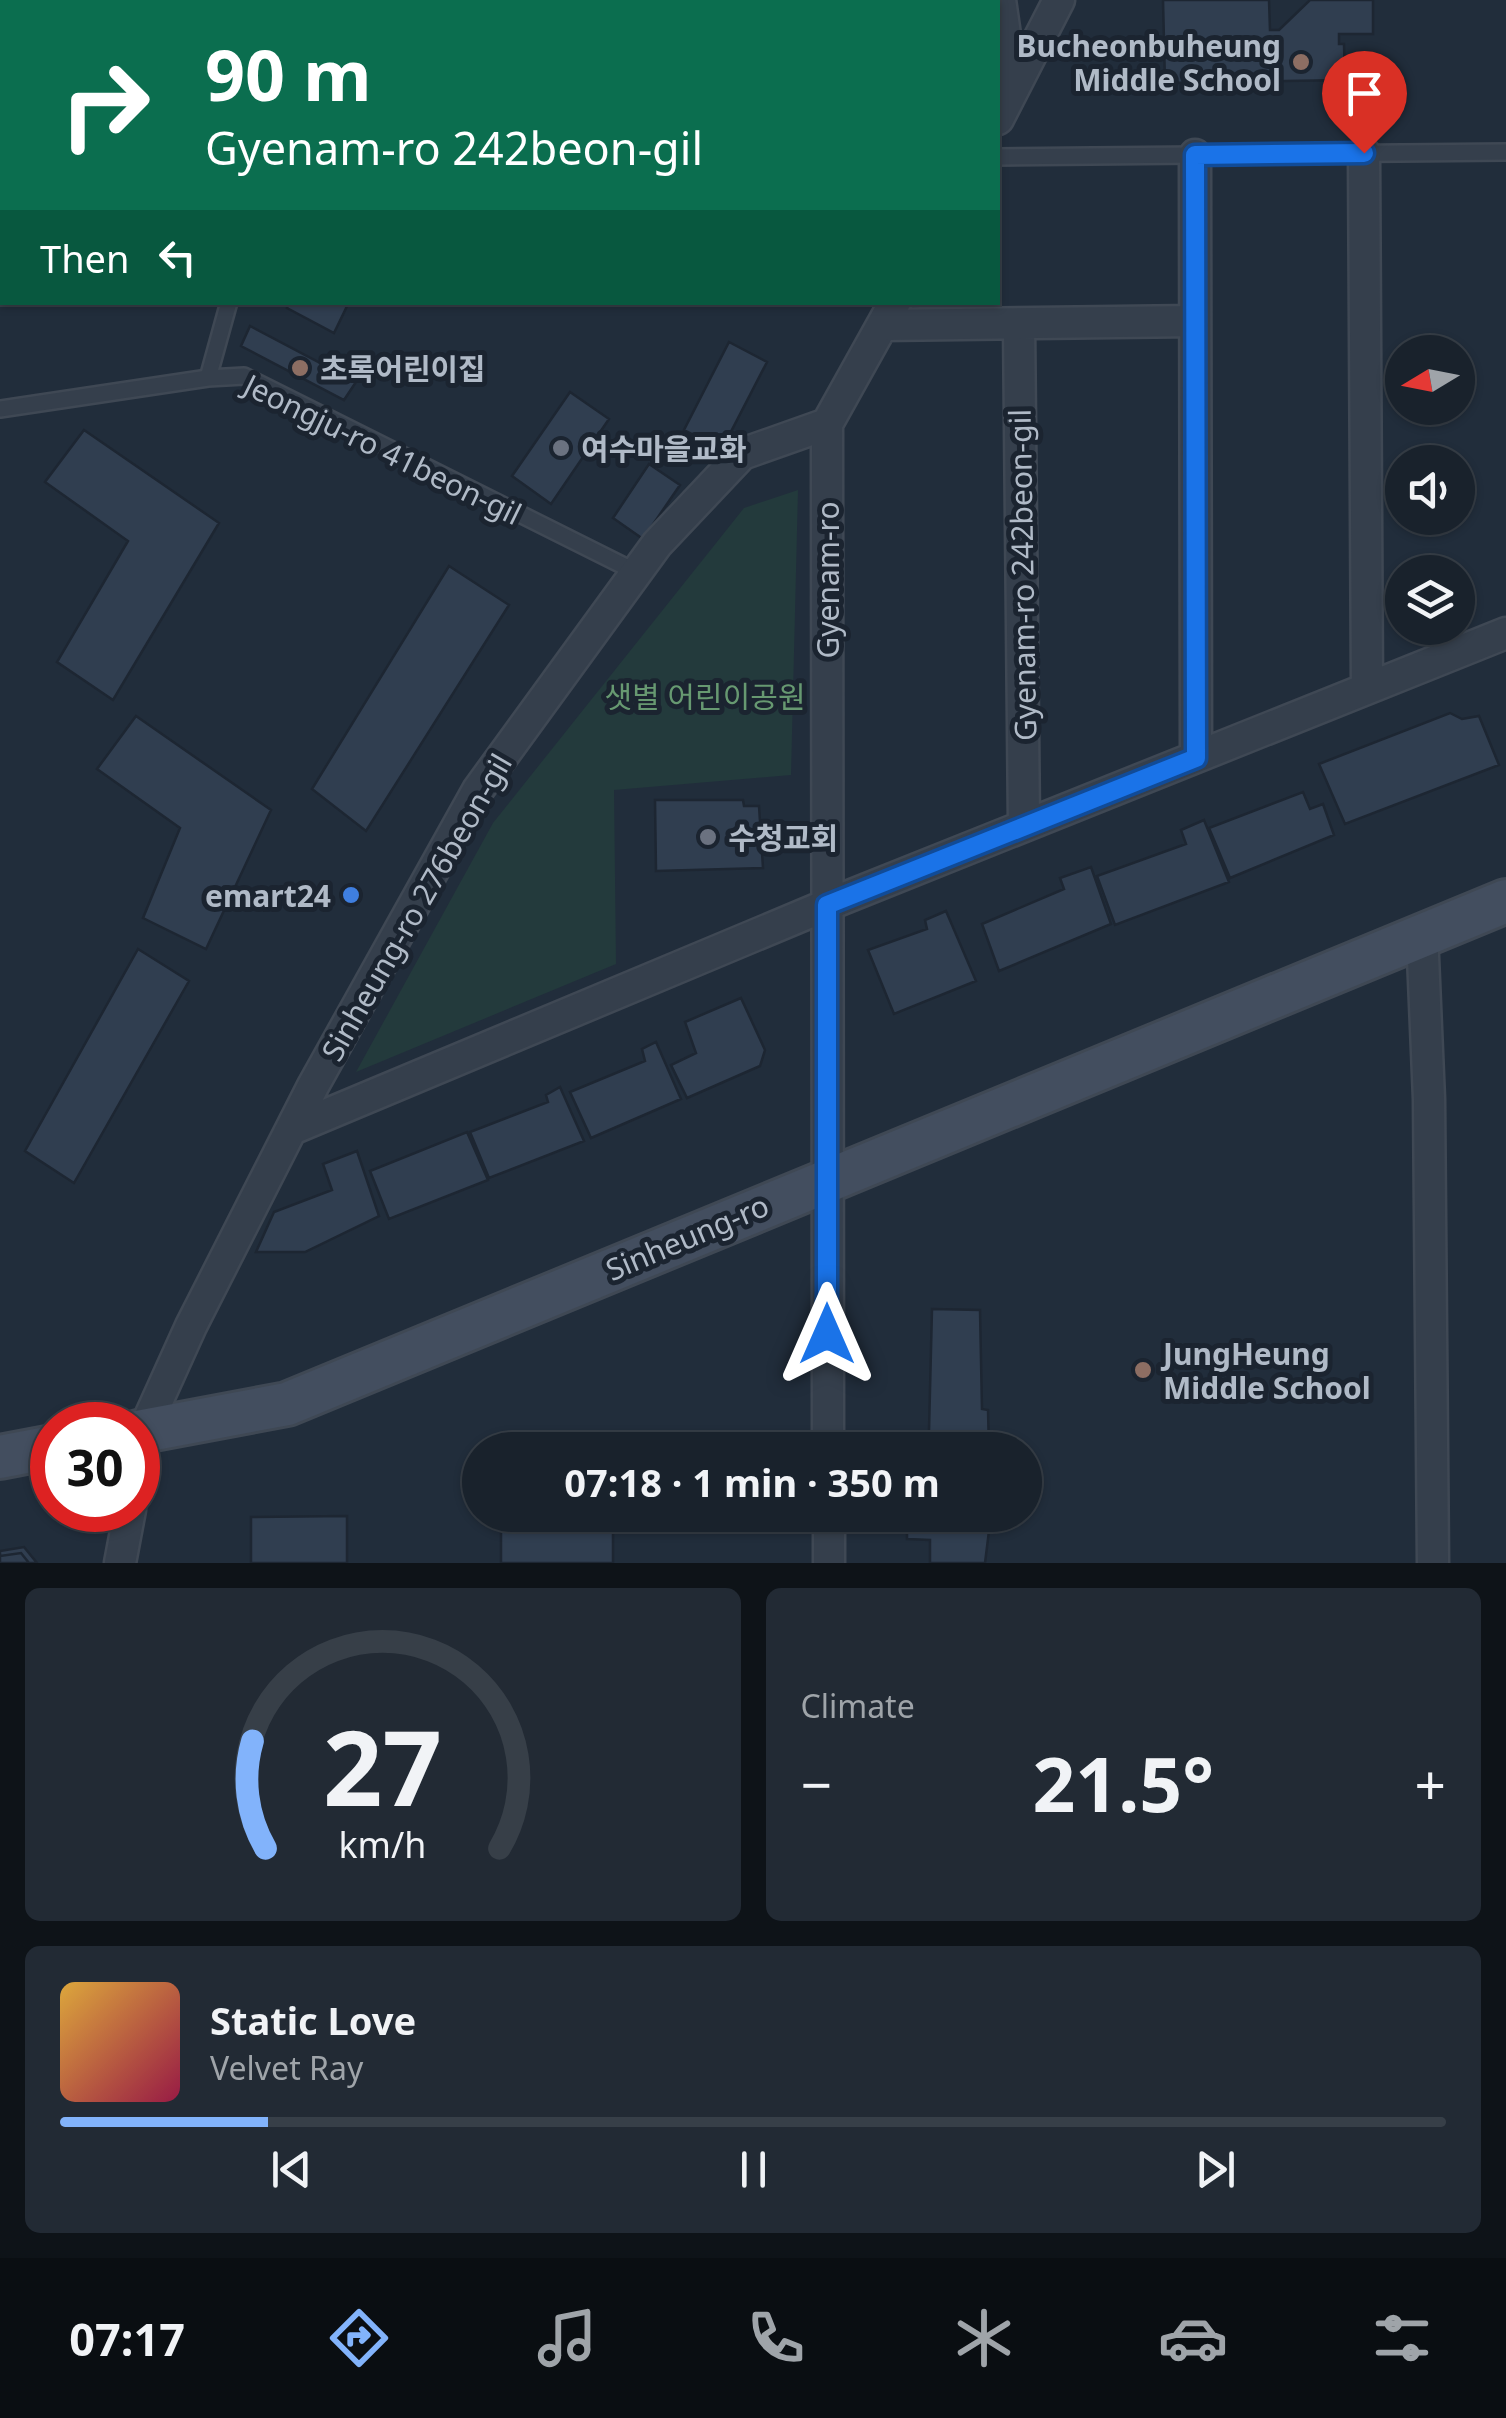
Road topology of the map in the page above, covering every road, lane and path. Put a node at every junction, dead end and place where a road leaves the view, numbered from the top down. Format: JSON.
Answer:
{"nodes":[{"id":1,"x":1000,"y":0,"type":"edge"},
{"id":2,"x":1059,"y":0,"type":"edge"},
{"id":3,"x":1013,"y":90,"type":"junction"},
{"id":4,"x":1000,"y":115,"type":"edge"},
{"id":5,"x":1506,"y":152,"type":"edge"},
{"id":6,"x":1364,"y":153,"type":"junction"},
{"id":7,"x":1195,"y":155,"type":"junction"},
{"id":8,"x":1000,"y":156,"type":"edge"},
{"id":9,"x":228,"y":305,"type":"edge"},
{"id":10,"x":889,"y":314,"type":"edge"},
{"id":11,"x":1195,"y":321,"type":"junction"},
{"id":12,"x":1019,"y":324,"type":"junction"},
{"id":13,"x":208,"y":378,"type":"junction"},
{"id":14,"x":0,"y":409,"type":"edge"},
{"id":15,"x":827,"y":424,"type":"junction"},
{"id":16,"x":636,"y":572,"type":"junction"},
{"id":17,"x":1506,"y":633,"type":"edge"},
{"id":18,"x":1368,"y":688,"type":"junction"},
{"id":19,"x":1196,"y":758,"type":"junction"},
{"id":20,"x":1024,"y":826,"type":"junction"},
{"id":21,"x":1506,"y":901,"type":"edge"},
{"id":22,"x":827,"y":905,"type":"junction"},
{"id":23,"x":1422,"y":932,"type":"junction"},
{"id":24,"x":292,"y":1129,"type":"junction"},
{"id":25,"x":825,"y":1180,"type":"junction"},
{"id":26,"x":158,"y":1402,"type":"edge"},
{"id":27,"x":828,"y":1432,"type":"edge"},
{"id":28,"x":160,"y":1438,"type":"edge"},
{"id":29,"x":30,"y":1452,"type":"edge"},
{"id":30,"x":0,"y":1457,"type":"edge"},
{"id":31,"x":126,"y":1532,"type":"edge"},
{"id":32,"x":829,"y":1532,"type":"edge"},
{"id":33,"x":120,"y":1563,"type":"edge"},
{"id":34,"x":829,"y":1563,"type":"edge"},
{"id":35,"x":1433,"y":1563,"type":"edge"}],
"edges":[{"from":1,"to":3,"type":"street"},
{"from":2,"to":3,"type":"street"},
{"from":3,"to":4,"type":"street"},
{"from":5,"to":6,"type":"lane"},
{"from":6,"to":7,"type":"lane"},
{"from":6,"to":18,"type":"street"},
{"from":7,"to":8,"type":"lane"},
{"from":7,"to":11,"type":"street"},
{"from":9,"to":13,"type":"lane"},
{"from":10,"to":12,"type":"street","name":"Gyenam-ro"},
{"from":10,"to":15,"type":"street","name":"Gyenam-ro"},
{"from":11,"to":12,"type":"street","name":"Gyenam-ro"},
{"from":11,"to":19,"type":"street"},
{"from":12,"to":20,"type":"street","name":"Gyenam-ro 242beon-gil"},
{"from":13,"to":14,"type":"lane","name":"Jeongju-ro 41beon-gil"},
{"from":13,"to":16,"type":"lane","name":"Jeongju-ro 41beon-gil"},
{"from":15,"to":16,"type":"street","name":"Sinheung-ro 276beon-gil"},
{"from":15,"to":22,"type":"street","name":"Gyenam-ro"},
{"from":16,"to":24,"type":"street","name":"Sinheung-ro 276beon-gil"},
{"from":17,"to":18,"type":"street"},
{"from":18,"to":19,"type":"street"},
{"from":19,"to":20,"type":"street"},
{"from":20,"to":22,"type":"street"},
{"from":21,"to":23,"type":"street","name":"Sinheung-ro"},
{"from":22,"to":24,"type":"street"},
{"from":22,"to":25,"type":"street","name":"Gyenam-ro"},
{"from":23,"to":25,"type":"street","name":"Sinheung-ro"},
{"from":23,"to":35,"type":"street"},
{"from":24,"to":26,"type":"street","name":"Sinheung-ro 276beon-gil"},
{"from":25,"to":27,"type":"street","name":"Gyenam-ro"},
{"from":25,"to":28,"type":"street","name":"Sinheung-ro"},
{"from":29,"to":30,"type":"street"},
{"from":31,"to":33,"type":"street"},
{"from":32,"to":34,"type":"street"}]}
